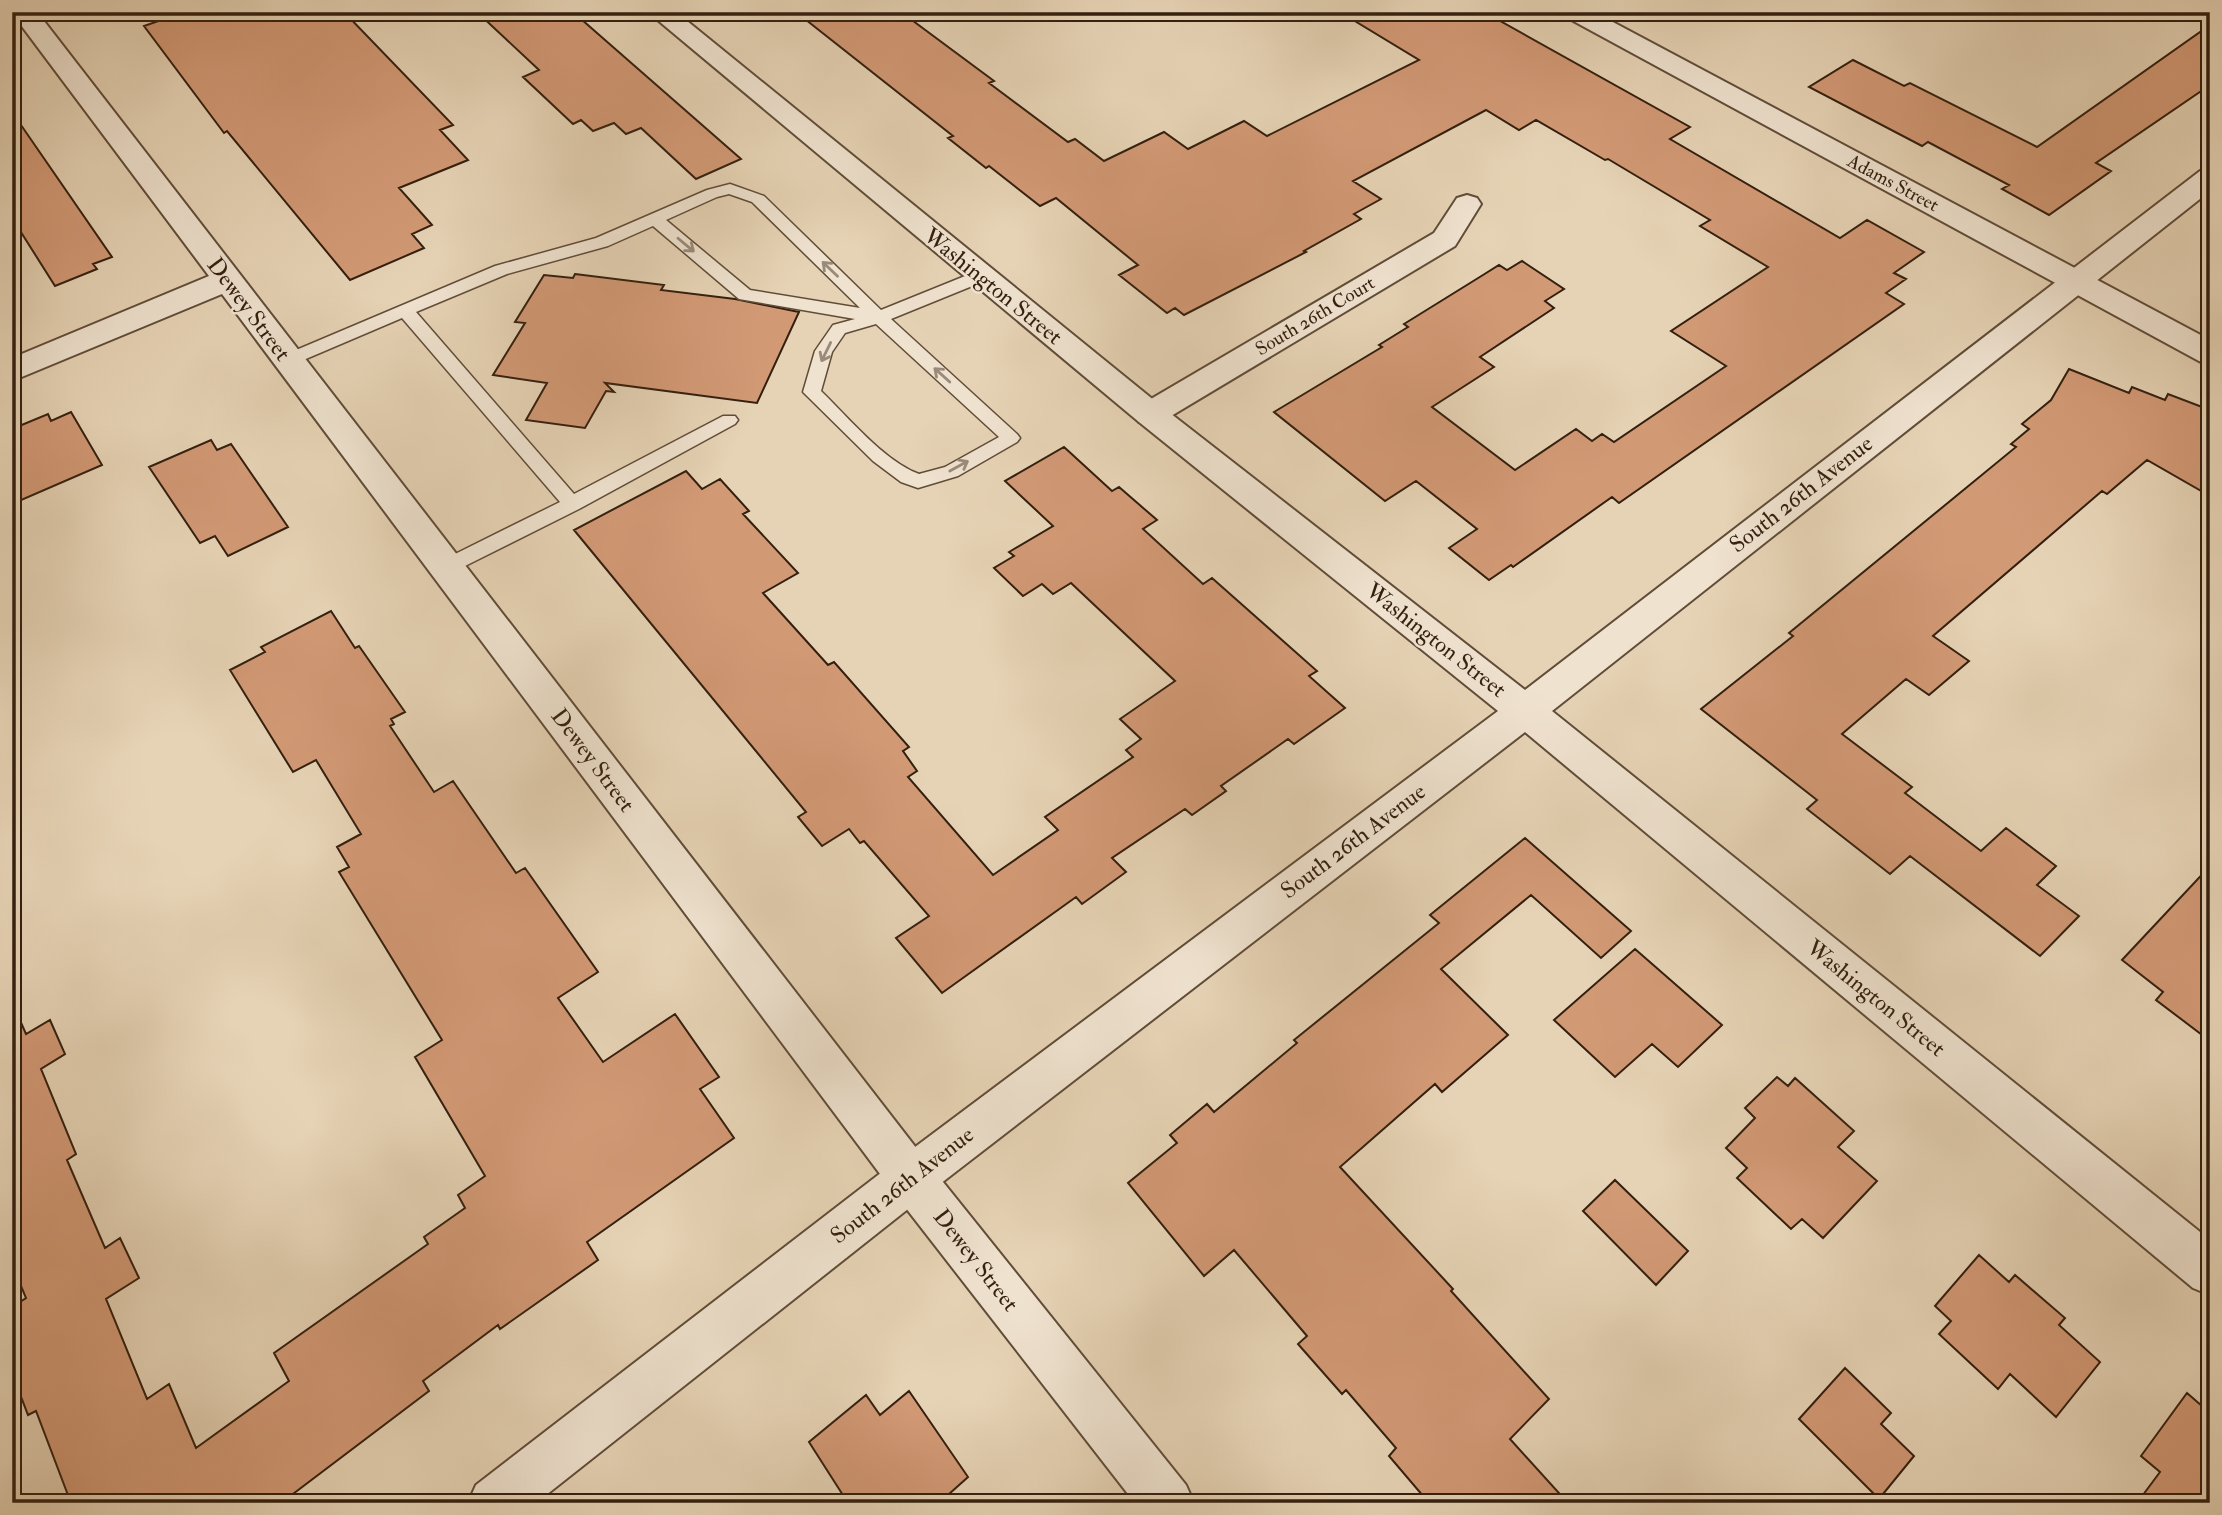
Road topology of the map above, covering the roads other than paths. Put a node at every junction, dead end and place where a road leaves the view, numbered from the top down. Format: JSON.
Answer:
{"nodes":[{"id":1,"x":24,"y":12,"type":"edge"},
{"id":2,"x":660,"y":12,"type":"edge"},
{"id":3,"x":1575,"y":12,"type":"edge"},
{"id":4,"x":2210,"y":177,"type":"edge"},
{"id":5,"x":1467,"y":204,"type":"dead end"},
{"id":6,"x":655,"y":219,"type":"junction"},
{"id":7,"x":981,"y":276,"type":"junction"},
{"id":8,"x":227,"y":280,"type":"junction"},
{"id":9,"x":2074,"y":281,"type":"junction"},
{"id":10,"x":405,"y":311,"type":"junction"},
{"id":11,"x":879,"y":317,"type":"junction"},
{"id":12,"x":2210,"y":354,"type":"edge"},
{"id":13,"x":288,"y":360,"type":"junction"},
{"id":14,"x":12,"y":370,"type":"edge"},
{"id":15,"x":1150,"y":414,"type":"junction"},
{"id":16,"x":729,"y":420,"type":"dead end"},
{"id":17,"x":572,"y":504,"type":"junction"},
{"id":18,"x":446,"y":567,"type":"junction"},
{"id":19,"x":1525,"y":711,"type":"junction"},
{"id":20,"x":911,"y":1178,"type":"junction"},
{"id":21,"x":2210,"y":1270,"type":"edge"},
{"id":22,"x":494,"y":1503,"type":"edge"},
{"id":23,"x":1168,"y":1503,"type":"edge"}],
"edges":[{"from":1,"to":8,"type":"street","name":"Dewey Street"},
{"from":2,"to":7,"type":"street","name":"Washington Street"},
{"from":3,"to":9,"type":"street","name":"Adams Street"},
{"from":4,"to":9,"type":"street","name":"South 26th Avenue"},
{"from":5,"to":15,"type":"street","name":"South 26th Court"},
{"from":6,"to":10,"type":"lane"},
{"from":6,"to":11,"type":"lane","one_way":true},
{"from":11,"to":6,"type":"lane","one_way":true},
{"from":7,"to":11,"type":"lane"},
{"from":7,"to":15,"type":"street","name":"Washington Street"},
{"from":8,"to":13,"type":"street","name":"Dewey Street"},
{"from":8,"to":14,"type":"street"},
{"from":9,"to":12,"type":"street","name":"Adams Street"},
{"from":9,"to":19,"type":"street","name":"South 26th Avenue"},
{"from":10,"to":13,"type":"lane"},
{"from":10,"to":17,"type":"lane"},
{"from":11,"to":11,"type":"lane","one_way":true},
{"from":13,"to":18,"type":"street","name":"Dewey Street"},
{"from":15,"to":19,"type":"street","name":"Washington Street"},
{"from":16,"to":17,"type":"lane"},
{"from":17,"to":18,"type":"lane"},
{"from":18,"to":20,"type":"street","name":"Dewey Street"},
{"from":19,"to":20,"type":"street","name":"South 26th Avenue"},
{"from":19,"to":21,"type":"street","name":"Washington Street"},
{"from":20,"to":22,"type":"street","name":"South 26th Avenue"},
{"from":20,"to":23,"type":"street","name":"Dewey Street"}]}
